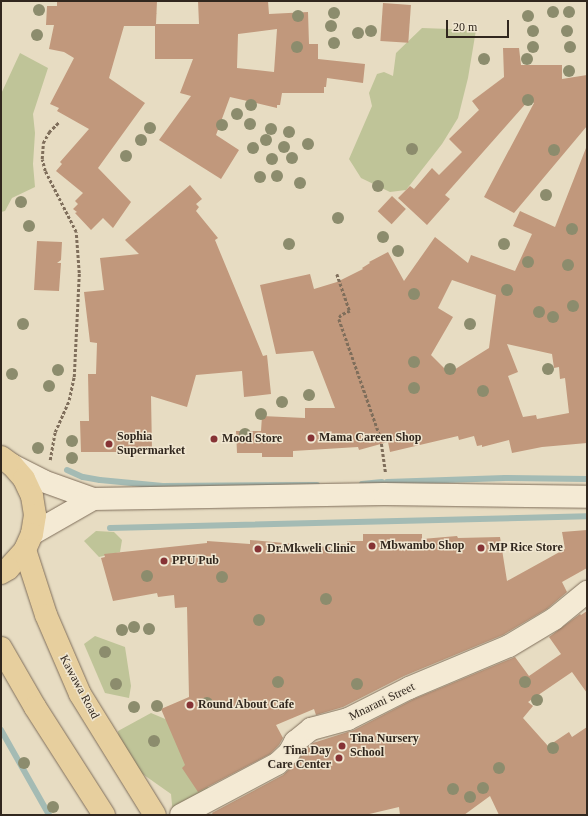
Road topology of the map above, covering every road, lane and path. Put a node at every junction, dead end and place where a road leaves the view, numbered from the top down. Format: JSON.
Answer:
{"nodes":[{"id":1,"x":59,"y":122,"type":"dead end"},
{"id":2,"x":337,"y":274,"type":"dead end"},
{"id":3,"x":6,"y":461,"type":"edge"},
{"id":4,"x":48,"y":476,"type":"junction"},
{"id":5,"x":384,"y":494,"type":"junction"},
{"id":6,"x":587,"y":497,"type":"edge"},
{"id":7,"x":93,"y":499,"type":"junction"},
{"id":8,"x":29,"y":542,"type":"junction"},
{"id":9,"x":1,"y":573,"type":"edge"},
{"id":10,"x":587,"y":592,"type":"edge"},
{"id":11,"x":1,"y":648,"type":"edge"},
{"id":12,"x":104,"y":815,"type":"edge"},
{"id":13,"x":155,"y":815,"type":"edge"},
{"id":14,"x":181,"y":815,"type":"edge"}],
"edges":[{"from":1,"to":4,"type":"path"},
{"from":2,"to":5,"type":"path"},
{"from":3,"to":4,"type":"street"},
{"from":3,"to":8,"type":"main road"},
{"from":4,"to":7,"type":"street"},
{"from":5,"to":6,"type":"street"},
{"from":5,"to":7,"type":"street"},
{"from":7,"to":8,"type":"street"},
{"from":8,"to":9,"type":"main road"},
{"from":8,"to":13,"type":"main road","name":"Kawawa Road"},
{"from":10,"to":14,"type":"street","name":"Mnarani Street"},
{"from":11,"to":12,"type":"main road"}]}
